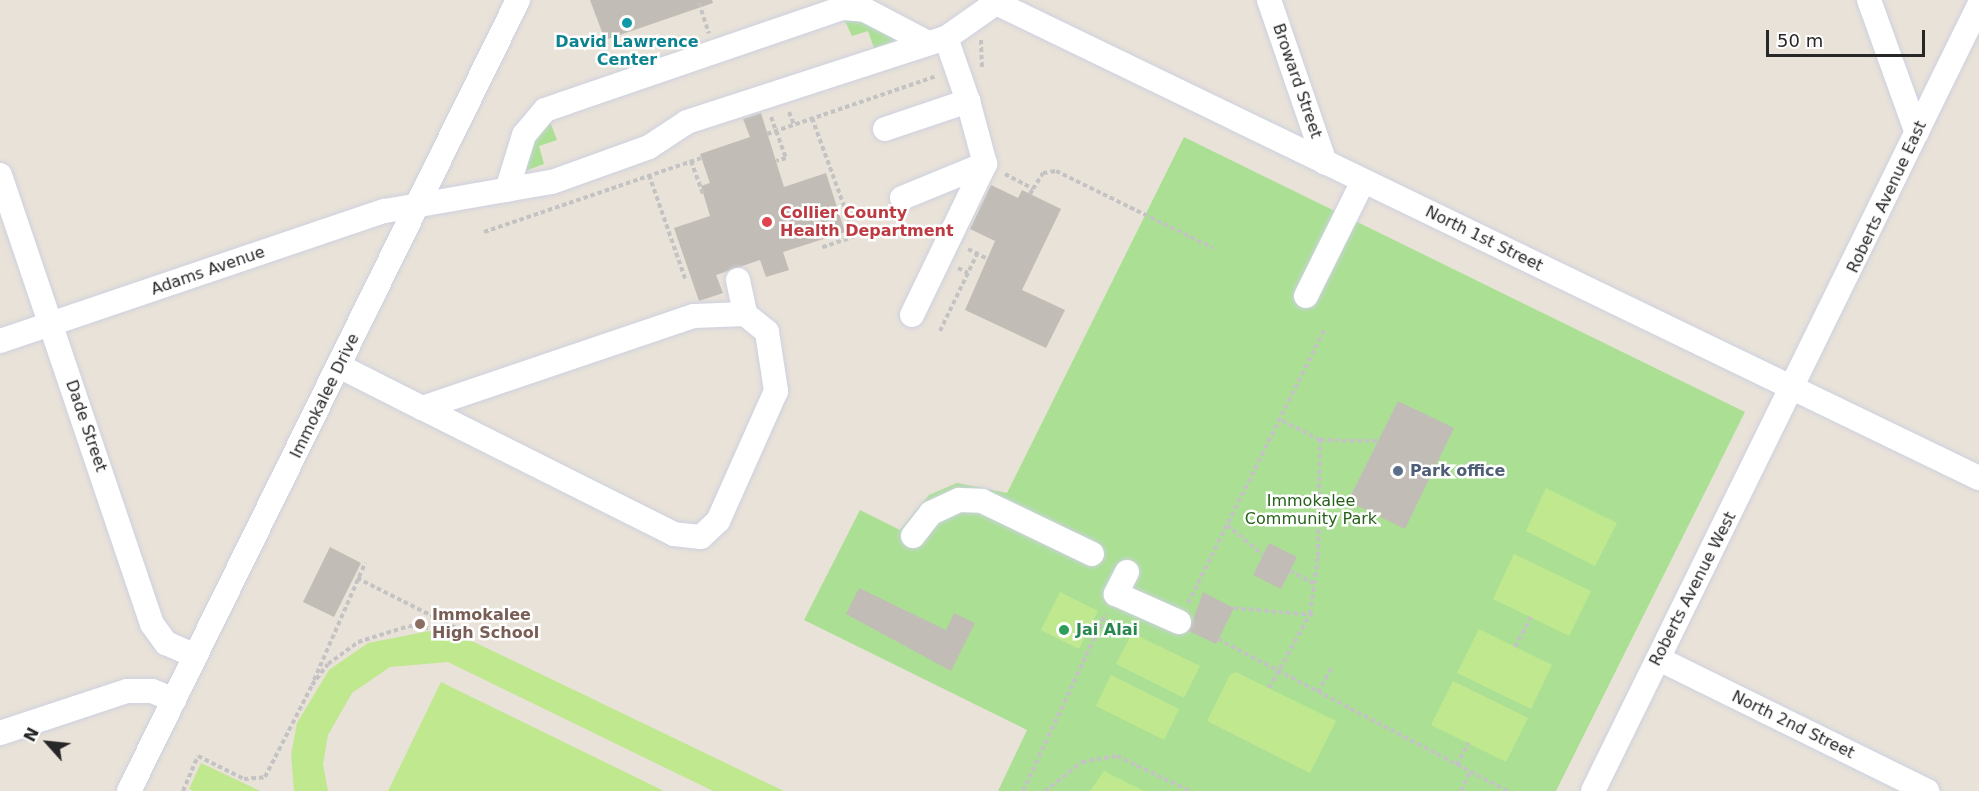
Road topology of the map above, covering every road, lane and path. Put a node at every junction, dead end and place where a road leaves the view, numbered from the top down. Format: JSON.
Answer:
{"nodes":[{"id":1,"x":518,"y":0,"type":"edge"},
{"id":2,"x":1269,"y":0,"type":"edge"},
{"id":3,"x":1869,"y":0,"type":"edge"},
{"id":4,"x":995,"y":1,"type":"edge"},
{"id":5,"x":699,"y":3,"type":"dead end"},
{"id":6,"x":1979,"y":4,"type":"edge"},
{"id":7,"x":984,"y":34,"type":"dead end"},
{"id":8,"x":711,"y":39,"type":"dead end"},
{"id":9,"x":937,"y":41,"type":"junction"},
{"id":10,"x":980,"y":59,"type":"dead end"},
{"id":11,"x":943,"y":73,"type":"dead end"},
{"id":12,"x":968,"y":101,"type":"junction"},
{"id":13,"x":812,"y":118,"type":"junction"},
{"id":14,"x":885,"y":129,"type":"dead end"},
{"id":15,"x":776,"y":131,"type":"junction"},
{"id":16,"x":1917,"y":133,"type":"junction"},
{"id":17,"x":767,"y":134,"type":"dead end"},
{"id":18,"x":701,"y":158,"type":"dead end"},
{"id":19,"x":691,"y":161,"type":"junction"},
{"id":20,"x":776,"y":161,"type":"dead end"},
{"id":21,"x":1325,"y":163,"type":"junction"},
{"id":22,"x":992,"y":168,"type":"junction"},
{"id":23,"x":0,"y":175,"type":"edge"},
{"id":24,"x":649,"y":175,"type":"junction"},
{"id":25,"x":1363,"y":181,"type":"junction"},
{"id":26,"x":1033,"y":189,"type":"junction"},
{"id":27,"x":507,"y":190,"type":"junction"},
{"id":28,"x":1030,"y":194,"type":"dead end"},
{"id":29,"x":704,"y":196,"type":"dead end"},
{"id":30,"x":902,"y":198,"type":"dead end"},
{"id":31,"x":417,"y":210,"type":"junction"},
{"id":32,"x":484,"y":232,"type":"dead end"},
{"id":33,"x":962,"y":247,"type":"dead end"},
{"id":34,"x":820,"y":248,"type":"dead end"},
{"id":35,"x":1213,"y":248,"type":"dead end"},
{"id":36,"x":977,"y":254,"type":"junction"},
{"id":37,"x":986,"y":258,"type":"dead end"},
{"id":38,"x":738,"y":280,"type":"dead end"},
{"id":39,"x":686,"y":281,"type":"dead end"},
{"id":40,"x":1306,"y":296,"type":"dead end"},
{"id":41,"x":745,"y":314,"type":"junction"},
{"id":42,"x":912,"y":315,"type":"dead end"},
{"id":43,"x":52,"y":325,"type":"junction"},
{"id":44,"x":1324,"y":330,"type":"dead end"},
{"id":45,"x":940,"y":331,"type":"dead end"},
{"id":46,"x":0,"y":341,"type":"edge"},
{"id":47,"x":339,"y":366,"type":"junction"},
{"id":48,"x":1794,"y":388,"type":"junction"},
{"id":49,"x":422,"y":408,"type":"junction"},
{"id":50,"x":1279,"y":419,"type":"junction"},
{"id":51,"x":1320,"y":440,"type":"junction"},
{"id":52,"x":1378,"y":441,"type":"dead end"},
{"id":53,"x":1979,"y":478,"type":"edge"},
{"id":54,"x":1227,"y":525,"type":"junction"},
{"id":55,"x":913,"y":536,"type":"dead end"},
{"id":56,"x":1092,"y":554,"type":"dead end"},
{"id":57,"x":1263,"y":555,"type":"dead end"},
{"id":58,"x":365,"y":563,"type":"dead end"},
{"id":59,"x":1290,"y":571,"type":"dead end"},
{"id":60,"x":1127,"y":572,"type":"dead end"},
{"id":61,"x":357,"y":578,"type":"junction"},
{"id":62,"x":1317,"y":585,"type":"junction"},
{"id":63,"x":1116,"y":594,"type":"junction"},
{"id":64,"x":1234,"y":608,"type":"dead end"},
{"id":65,"x":1312,"y":615,"type":"junction"},
{"id":66,"x":1531,"y":617,"type":"dead end"},
{"id":67,"x":1179,"y":622,"type":"joint"},
{"id":68,"x":1218,"y":639,"type":"dead end"},
{"id":69,"x":1515,"y":647,"type":"dead end"},
{"id":70,"x":195,"y":656,"type":"junction"},
{"id":71,"x":1659,"y":658,"type":"junction"},
{"id":72,"x":1332,"y":668,"type":"dead end"},
{"id":73,"x":1278,"y":671,"type":"junction"},
{"id":74,"x":312,"y":686,"type":"junction"},
{"id":75,"x":1269,"y":688,"type":"dead end"},
{"id":76,"x":1318,"y":692,"type":"junction"},
{"id":77,"x":174,"y":700,"type":"junction"},
{"id":78,"x":0,"y":733,"type":"edge"},
{"id":79,"x":1468,"y":743,"type":"dead end"},
{"id":80,"x":1456,"y":765,"type":"junction"},
{"id":81,"x":1470,"y":772,"type":"junction"},
{"id":82,"x":129,"y":791,"type":"edge"},
{"id":83,"x":183,"y":791,"type":"edge"},
{"id":84,"x":1023,"y":791,"type":"edge"},
{"id":85,"x":1045,"y":791,"type":"edge"},
{"id":86,"x":1190,"y":791,"type":"edge"},
{"id":87,"x":1461,"y":791,"type":"edge"},
{"id":88,"x":1508,"y":791,"type":"edge"},
{"id":89,"x":1593,"y":791,"type":"edge"},
{"id":90,"x":1927,"y":791,"type":"edge"}],
"edges":[{"from":1,"to":31,"type":"street","name":"Immokalee Drive"},
{"from":2,"to":21,"type":"street","name":"Broward Street"},
{"from":3,"to":16,"type":"street"},
{"from":4,"to":9,"type":"street","name":"Adams Avenue"},
{"from":4,"to":21,"type":"street","name":"North 1st Street"},
{"from":5,"to":8,"type":"path"},
{"from":6,"to":16,"type":"street","name":"Roberts Avenue East"},
{"from":7,"to":10,"type":"path"},
{"from":9,"to":12,"type":"street"},
{"from":9,"to":27,"type":"street","name":"Adams Avenue"},
{"from":9,"to":27,"type":"street"},
{"from":11,"to":13,"type":"path"},
{"from":12,"to":14,"type":"street"},
{"from":12,"to":22,"type":"street"},
{"from":13,"to":15,"type":"path"},
{"from":13,"to":34,"type":"path"},
{"from":15,"to":17,"type":"path"},
{"from":15,"to":20,"type":"path"},
{"from":16,"to":48,"type":"street","name":"Roberts Avenue East"},
{"from":18,"to":19,"type":"path"},
{"from":19,"to":24,"type":"path"},
{"from":19,"to":29,"type":"path"},
{"from":21,"to":25,"type":"street","name":"North 1st Street"},
{"from":22,"to":26,"type":"path"},
{"from":22,"to":30,"type":"street"},
{"from":22,"to":42,"type":"street"},
{"from":23,"to":43,"type":"street","name":"Dade Street"},
{"from":24,"to":32,"type":"path"},
{"from":24,"to":39,"type":"path"},
{"from":25,"to":40,"type":"street"},
{"from":25,"to":48,"type":"street","name":"North 1st Street"},
{"from":26,"to":28,"type":"path"},
{"from":26,"to":35,"type":"path"},
{"from":27,"to":31,"type":"street","name":"Adams Avenue"},
{"from":31,"to":43,"type":"street","name":"Adams Avenue"},
{"from":31,"to":47,"type":"street","name":"Immokalee Drive"},
{"from":33,"to":36,"type":"path"},
{"from":36,"to":37,"type":"path"},
{"from":36,"to":45,"type":"path"},
{"from":38,"to":41,"type":"street"},
{"from":41,"to":49,"type":"street"},
{"from":41,"to":49,"type":"street"},
{"from":43,"to":46,"type":"street","name":"Adams Avenue"},
{"from":43,"to":70,"type":"street","name":"Dade Street"},
{"from":44,"to":50,"type":"path"},
{"from":47,"to":49,"type":"street"},
{"from":47,"to":70,"type":"street","name":"Immokalee Drive"},
{"from":48,"to":53,"type":"street","name":"North 1st Street"},
{"from":48,"to":71,"type":"street","name":"Roberts Avenue West"},
{"from":50,"to":51,"type":"path"},
{"from":50,"to":54,"type":"path"},
{"from":51,"to":52,"type":"path"},
{"from":51,"to":62,"type":"path"},
{"from":54,"to":57,"type":"path"},
{"from":54,"to":67,"type":"path"},
{"from":55,"to":56,"type":"street"},
{"from":58,"to":61,"type":"path"},
{"from":59,"to":62,"type":"path"},
{"from":60,"to":63,"type":"street"},
{"from":61,"to":74,"type":"path"},
{"from":61,"to":74,"type":"path"},
{"from":62,"to":65,"type":"path"},
{"from":63,"to":67,"type":"street"},
{"from":63,"to":84,"type":"path"},
{"from":64,"to":65,"type":"path"},
{"from":65,"to":73,"type":"path"},
{"from":66,"to":69,"type":"path"},
{"from":68,"to":73,"type":"path"},
{"from":70,"to":77,"type":"street","name":"Immokalee Drive"},
{"from":71,"to":89,"type":"street","name":"Roberts Avenue West"},
{"from":71,"to":90,"type":"street","name":"North 2nd Street"},
{"from":72,"to":76,"type":"path"},
{"from":73,"to":75,"type":"path"},
{"from":73,"to":76,"type":"path"},
{"from":74,"to":83,"type":"path"},
{"from":76,"to":80,"type":"path"},
{"from":77,"to":78,"type":"street"},
{"from":77,"to":82,"type":"street","name":"Immokalee Drive"},
{"from":79,"to":80,"type":"path"},
{"from":80,"to":81,"type":"path"},
{"from":81,"to":87,"type":"path"},
{"from":81,"to":88,"type":"path"},
{"from":85,"to":86,"type":"path"}]}
